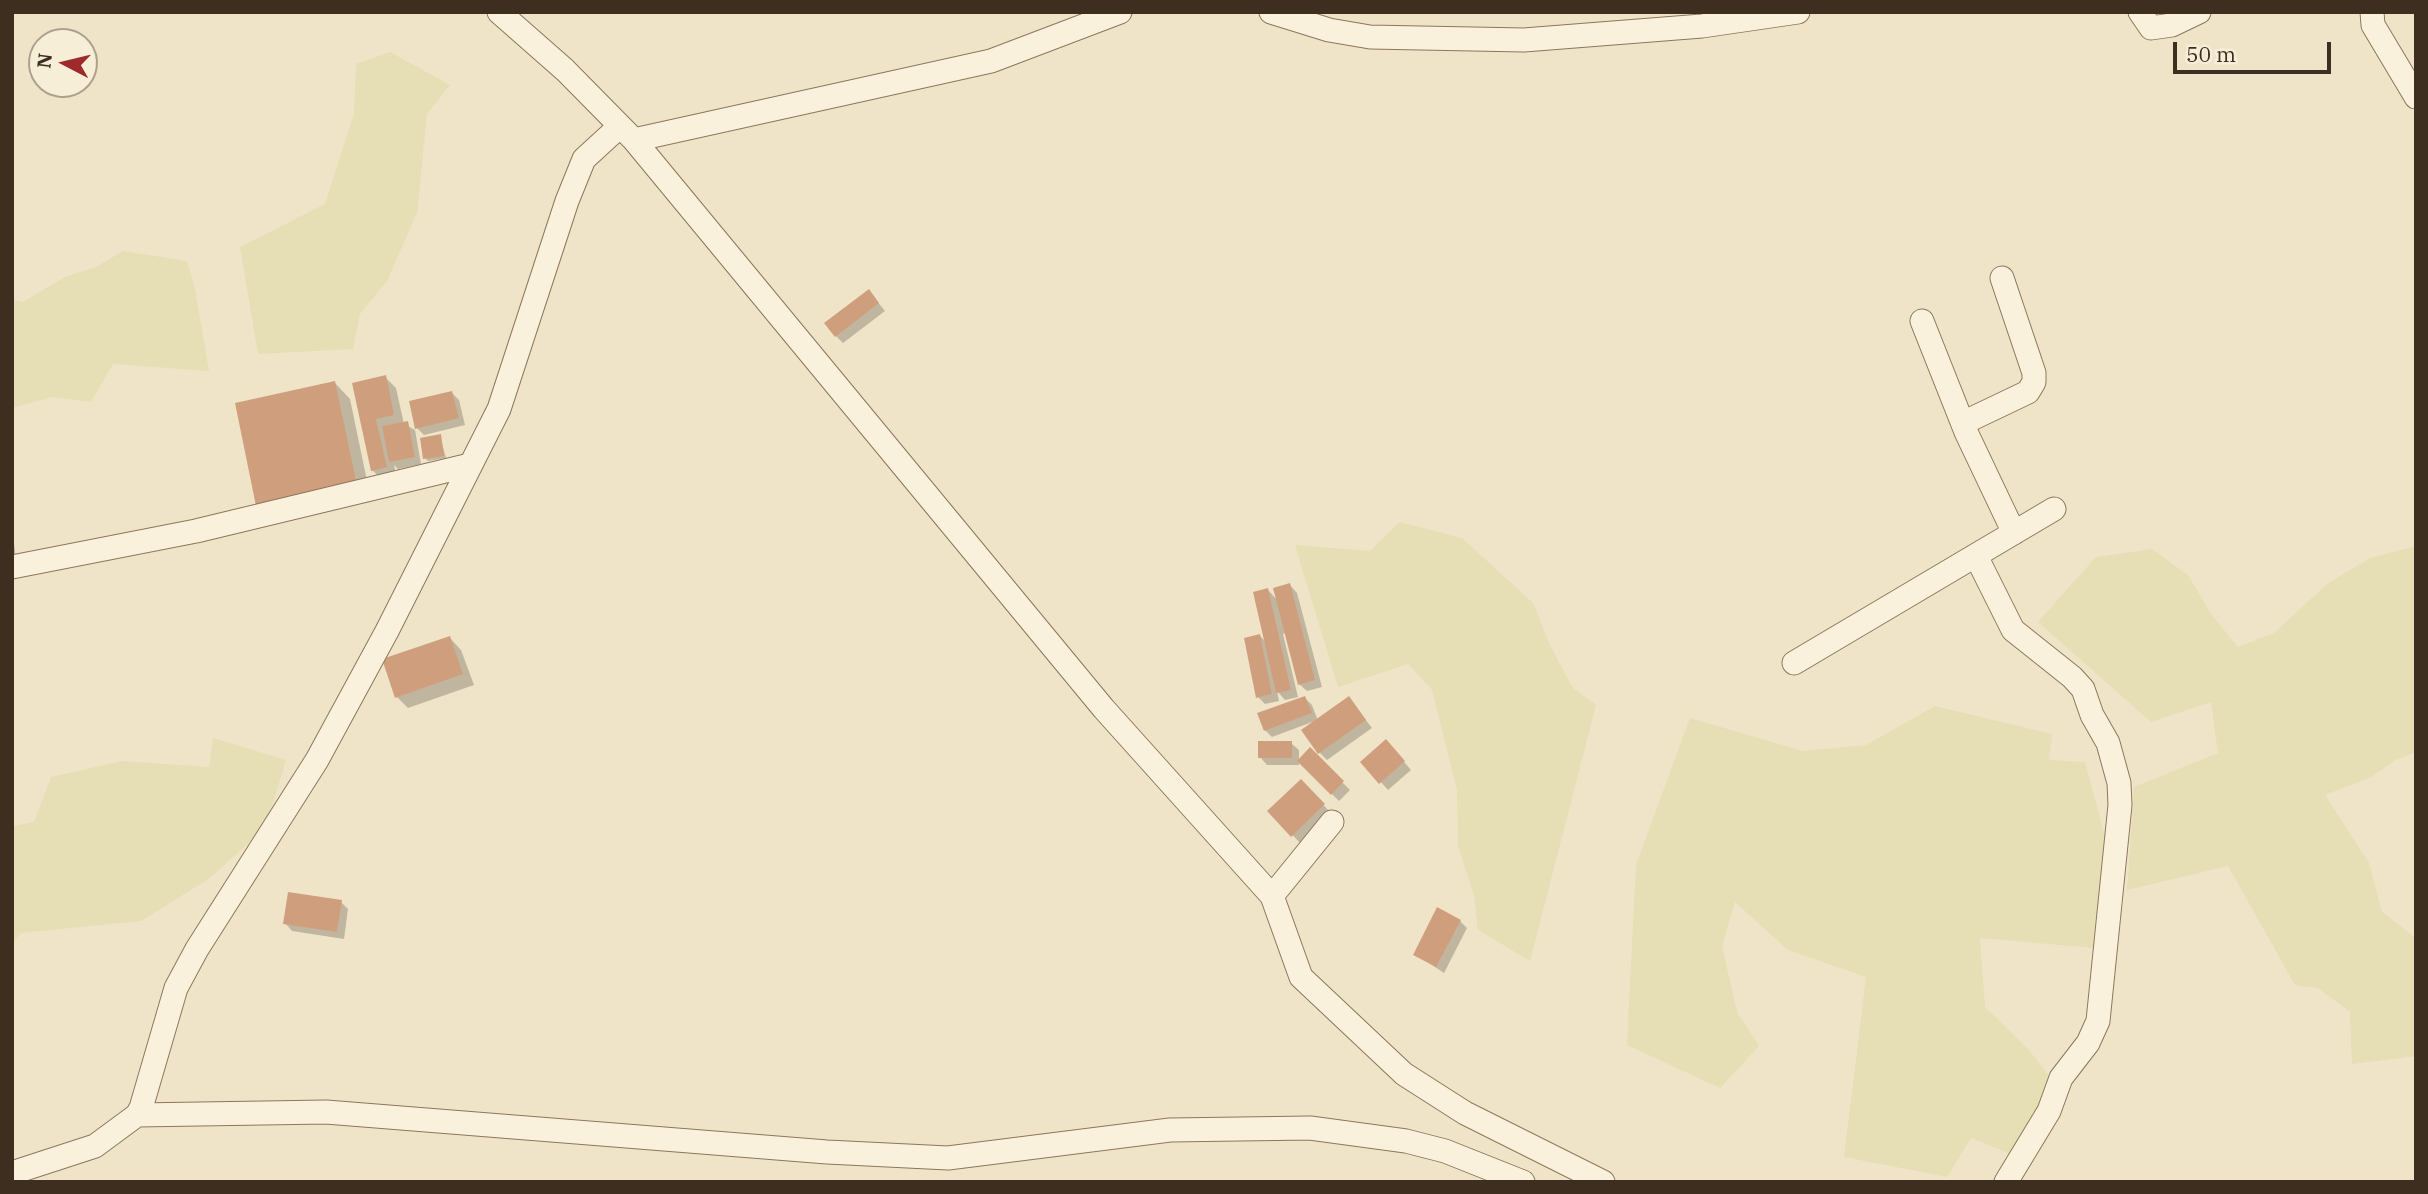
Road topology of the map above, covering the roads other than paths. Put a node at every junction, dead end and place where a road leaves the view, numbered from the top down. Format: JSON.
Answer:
{"nodes":[{"id":1,"x":499,"y":12,"type":"edge"},
{"id":2,"x":1271,"y":12,"type":"edge"},
{"id":3,"x":1798,"y":12,"type":"edge"},
{"id":4,"x":2140,"y":12,"type":"edge"},
{"id":5,"x":2199,"y":12,"type":"edge"},
{"id":6,"x":2372,"y":12,"type":"edge"},
{"id":7,"x":1112,"y":14,"type":"edge"},
{"id":8,"x":1701,"y":19,"type":"edge"},
{"id":9,"x":2416,"y":97,"type":"edge"},
{"id":10,"x":627,"y":133,"type":"junction"},
{"id":11,"x":2002,"y":278,"type":"dead end"},
{"id":12,"x":1922,"y":321,"type":"dead end"},
{"id":13,"x":1963,"y":424,"type":"junction"},
{"id":14,"x":470,"y":465,"type":"junction"},
{"id":15,"x":2054,"y":509,"type":"dead end"},
{"id":16,"x":2014,"y":533,"type":"junction"},
{"id":17,"x":1976,"y":556,"type":"junction"},
{"id":18,"x":12,"y":568,"type":"edge"},
{"id":19,"x":1794,"y":663,"type":"dead end"},
{"id":20,"x":1332,"y":822,"type":"dead end"},
{"id":21,"x":1272,"y":896,"type":"junction"},
{"id":22,"x":137,"y":1115,"type":"junction"},
{"id":23,"x":12,"y":1173,"type":"edge"},
{"id":24,"x":1523,"y":1182,"type":"edge"},
{"id":25,"x":1603,"y":1182,"type":"edge"},
{"id":26,"x":2006,"y":1182,"type":"edge"}],
"edges":[{"from":1,"to":10,"type":"street"},
{"from":2,"to":8,"type":"street"},
{"from":3,"to":8,"type":"street"},
{"from":4,"to":5,"type":"street"},
{"from":6,"to":9,"type":"street"},
{"from":7,"to":10,"type":"street"},
{"from":10,"to":14,"type":"street"},
{"from":10,"to":21,"type":"street"},
{"from":11,"to":13,"type":"street"},
{"from":12,"to":13,"type":"street"},
{"from":13,"to":16,"type":"street"},
{"from":14,"to":18,"type":"street"},
{"from":14,"to":22,"type":"street"},
{"from":15,"to":16,"type":"street"},
{"from":16,"to":17,"type":"street"},
{"from":17,"to":19,"type":"street"},
{"from":17,"to":26,"type":"street"},
{"from":20,"to":21,"type":"street"},
{"from":21,"to":25,"type":"street"},
{"from":22,"to":23,"type":"street"},
{"from":22,"to":24,"type":"street"}]}
